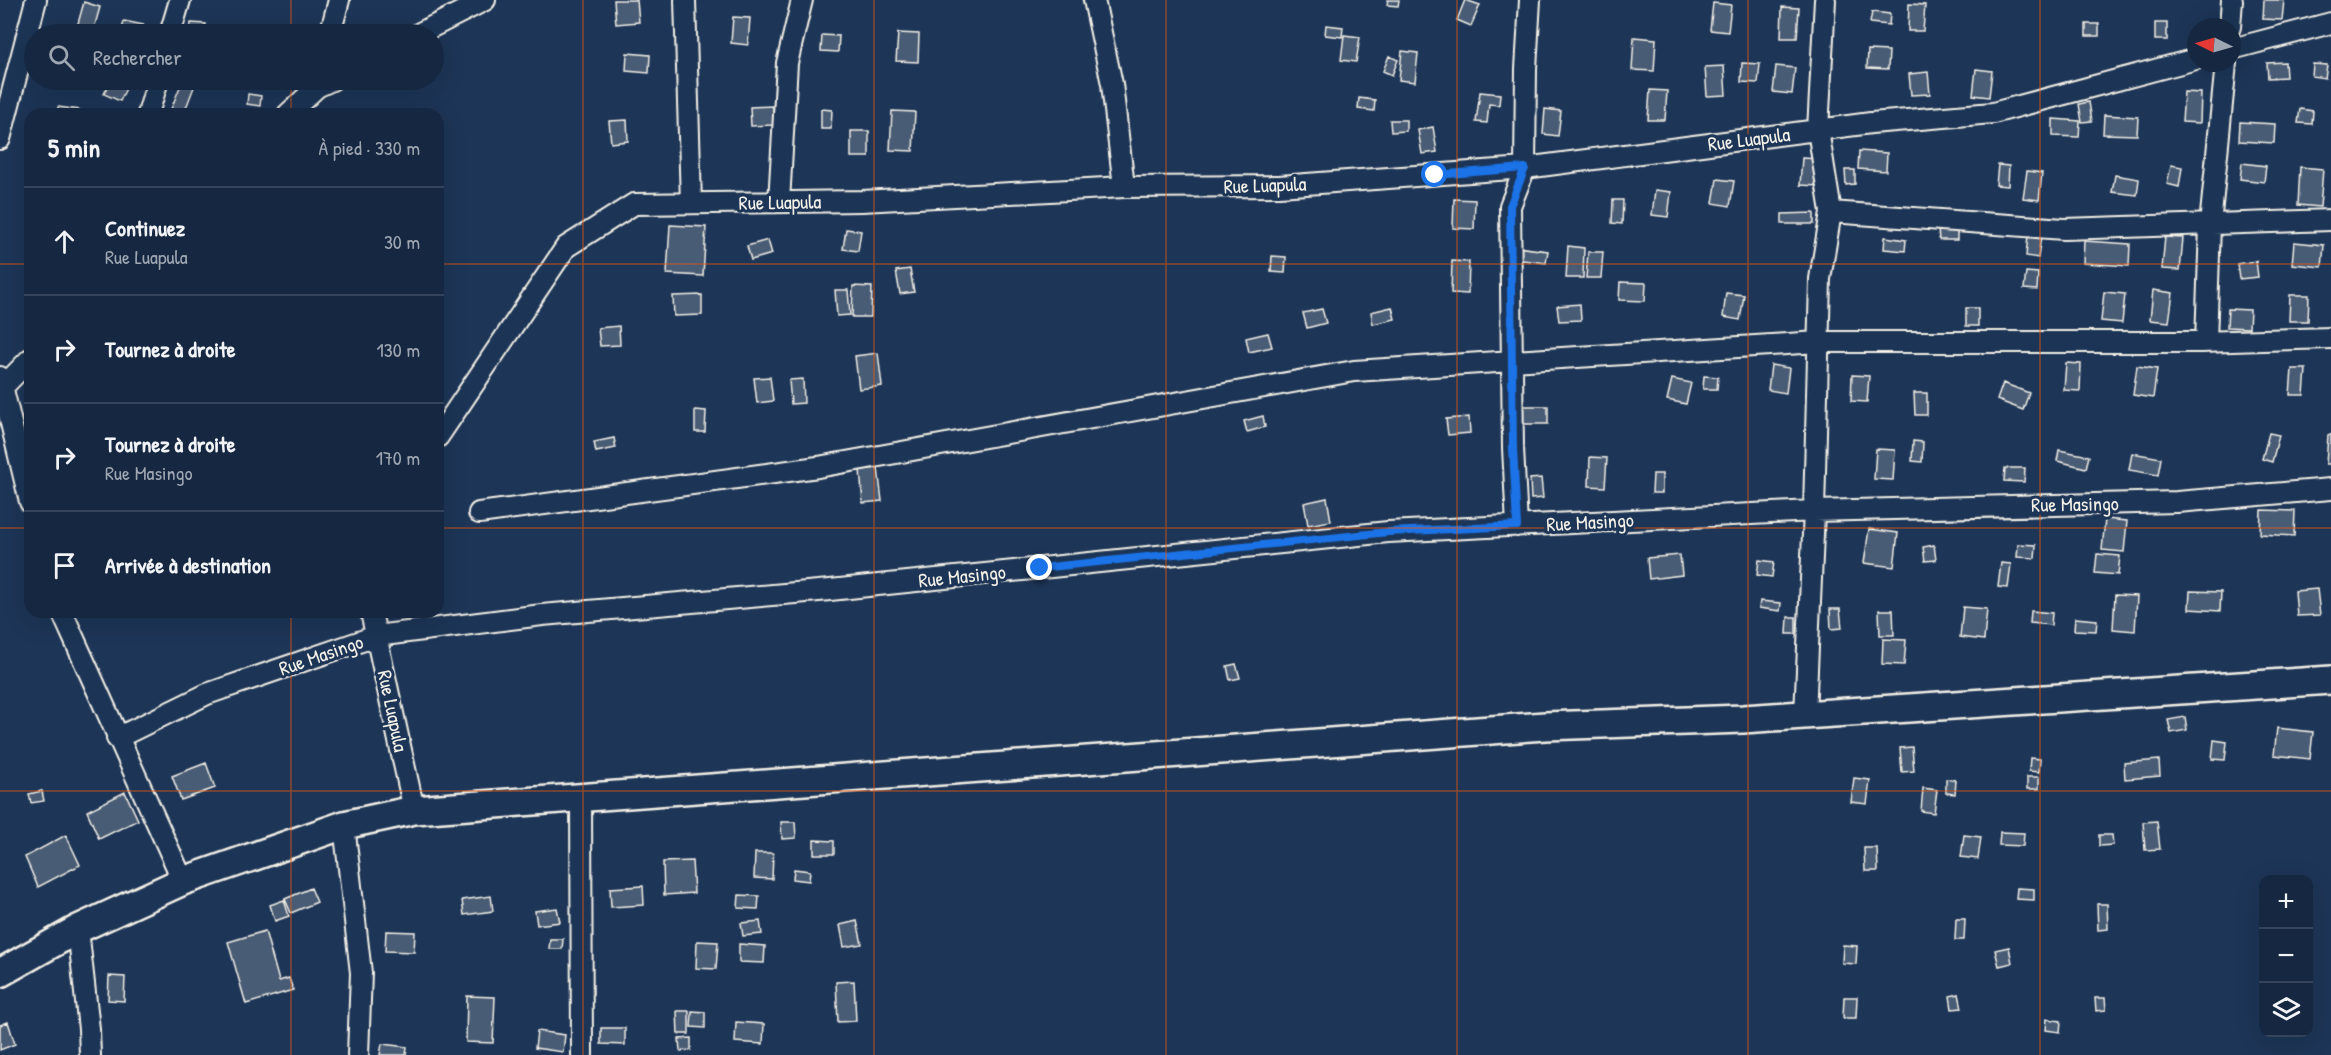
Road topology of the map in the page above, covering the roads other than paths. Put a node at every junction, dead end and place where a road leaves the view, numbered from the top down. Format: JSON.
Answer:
{"nodes":[{"id":1,"x":36,"y":0,"type":"edge"},
{"id":2,"x":180,"y":0,"type":"edge"},
{"id":3,"x":339,"y":0,"type":"edge"},
{"id":4,"x":485,"y":0,"type":"edge"},
{"id":5,"x":685,"y":0,"type":"edge"},
{"id":6,"x":802,"y":0,"type":"edge"},
{"id":7,"x":1094,"y":0,"type":"edge"},
{"id":8,"x":1530,"y":0,"type":"edge"},
{"id":9,"x":1825,"y":0,"type":"edge"},
{"id":10,"x":2232,"y":0,"type":"edge"},
{"id":11,"x":2231,"y":18,"type":"edge"},
{"id":12,"x":2331,"y":23,"type":"edge"},
{"id":13,"x":30,"y":24,"type":"edge"},
{"id":14,"x":173,"y":24,"type":"edge"},
{"id":15,"x":333,"y":24,"type":"edge"},
{"id":16,"x":438,"y":24,"type":"edge"},
{"id":17,"x":24,"y":46,"type":"edge"},
{"id":18,"x":2241,"y":47,"type":"edge"},
{"id":19,"x":2187,"y":61,"type":"edge"},
{"id":20,"x":2225,"y":72,"type":"edge"},
{"id":21,"x":155,"y":90,"type":"edge"},
{"id":22,"x":314,"y":90,"type":"edge"},
{"id":23,"x":150,"y":108,"type":"edge"},
{"id":24,"x":295,"y":108,"type":"edge"},
{"id":25,"x":1818,"y":130,"type":"junction"},
{"id":26,"x":0,"y":139,"type":"edge"},
{"id":27,"x":1525,"y":168,"type":"junction"},
{"id":28,"x":1124,"y":187,"type":"junction"},
{"id":29,"x":779,"y":202,"type":"junction"},
{"id":30,"x":691,"y":203,"type":"junction"},
{"id":31,"x":1831,"y":212,"type":"junction"},
{"id":32,"x":2331,"y":220,"type":"edge"},
{"id":33,"x":2210,"y":225,"type":"junction"},
{"id":34,"x":2331,"y":338,"type":"edge"},
{"id":35,"x":1819,"y":342,"type":"junction"},
{"id":36,"x":2206,"y":342,"type":"junction"},
{"id":37,"x":1512,"y":360,"type":"junction"},
{"id":38,"x":24,"y":364,"type":"edge"},
{"id":39,"x":1,"y":385,"type":"edge"},
{"id":40,"x":444,"y":428,"type":"edge"},
{"id":41,"x":24,"y":478,"type":"edge"},
{"id":42,"x":2331,"y":489,"type":"edge"},
{"id":43,"x":1814,"y":511,"type":"junction"},
{"id":44,"x":479,"y":513,"type":"dead end"},
{"id":45,"x":1517,"y":526,"type":"junction"},
{"id":46,"x":65,"y":618,"type":"edge"},
{"id":47,"x":372,"y":618,"type":"edge"},
{"id":48,"x":376,"y":636,"type":"junction"},
{"id":49,"x":2331,"y":680,"type":"edge"},
{"id":50,"x":1805,"y":715,"type":"junction"},
{"id":51,"x":117,"y":738,"type":"junction"},
{"id":52,"x":581,"y":798,"type":"junction"},
{"id":53,"x":414,"y":810,"type":"junction"},
{"id":54,"x":344,"y":825,"type":"junction"},
{"id":55,"x":183,"y":881,"type":"junction"},
{"id":56,"x":78,"y":929,"type":"junction"},
{"id":57,"x":0,"y":973,"type":"edge"},
{"id":58,"x":90,"y":1055,"type":"edge"},
{"id":59,"x":358,"y":1055,"type":"edge"},
{"id":60,"x":582,"y":1055,"type":"edge"}],
"edges":[{"from":1,"to":13,"type":"street"},
{"from":2,"to":14,"type":"street"},
{"from":3,"to":15,"type":"street"},
{"from":4,"to":16,"type":"street"},
{"from":5,"to":30,"type":"street"},
{"from":6,"to":29,"type":"street"},
{"from":7,"to":28,"type":"street"},
{"from":8,"to":27,"type":"street"},
{"from":9,"to":25,"type":"street"},
{"from":10,"to":11,"type":"street"},
{"from":12,"to":18,"type":"street"},
{"from":17,"to":26,"type":"street"},
{"from":19,"to":25,"type":"street","name":"Rue Luapula"},
{"from":20,"to":33,"type":"street"},
{"from":21,"to":23,"type":"street"},
{"from":22,"to":24,"type":"street"},
{"from":25,"to":27,"type":"street","name":"Rue Luapula"},
{"from":25,"to":31,"type":"street"},
{"from":27,"to":28,"type":"street","name":"Rue Luapula"},
{"from":27,"to":37,"type":"street"},
{"from":28,"to":29,"type":"street","name":"Rue Luapula"},
{"from":29,"to":30,"type":"street","name":"Rue Luapula"},
{"from":30,"to":40,"type":"street","name":"Rue Luapula"},
{"from":31,"to":33,"type":"street"},
{"from":31,"to":35,"type":"street"},
{"from":32,"to":33,"type":"street"},
{"from":33,"to":36,"type":"street"},
{"from":34,"to":36,"type":"street"},
{"from":35,"to":36,"type":"street"},
{"from":35,"to":37,"type":"street"},
{"from":35,"to":43,"type":"street"},
{"from":37,"to":44,"type":"street"},
{"from":37,"to":45,"type":"street"},
{"from":38,"to":39,"type":"street"},
{"from":39,"to":41,"type":"street"},
{"from":42,"to":43,"type":"street","name":"Rue Masingo"},
{"from":43,"to":45,"type":"street","name":"Rue Masingo"},
{"from":43,"to":50,"type":"street"},
{"from":45,"to":48,"type":"street","name":"Rue Masingo"},
{"from":46,"to":51,"type":"street"},
{"from":47,"to":48,"type":"street","name":"Rue Luapula"},
{"from":48,"to":51,"type":"street","name":"Rue Masingo"},
{"from":48,"to":53,"type":"street","name":"Rue Luapula"},
{"from":49,"to":50,"type":"main road"},
{"from":50,"to":52,"type":"main road"},
{"from":51,"to":55,"type":"street"},
{"from":52,"to":53,"type":"main road"},
{"from":52,"to":60,"type":"street"},
{"from":53,"to":54,"type":"main road"},
{"from":54,"to":55,"type":"main road"},
{"from":54,"to":59,"type":"street"},
{"from":55,"to":56,"type":"main road"},
{"from":56,"to":57,"type":"main road"},
{"from":56,"to":58,"type":"street"}]}
